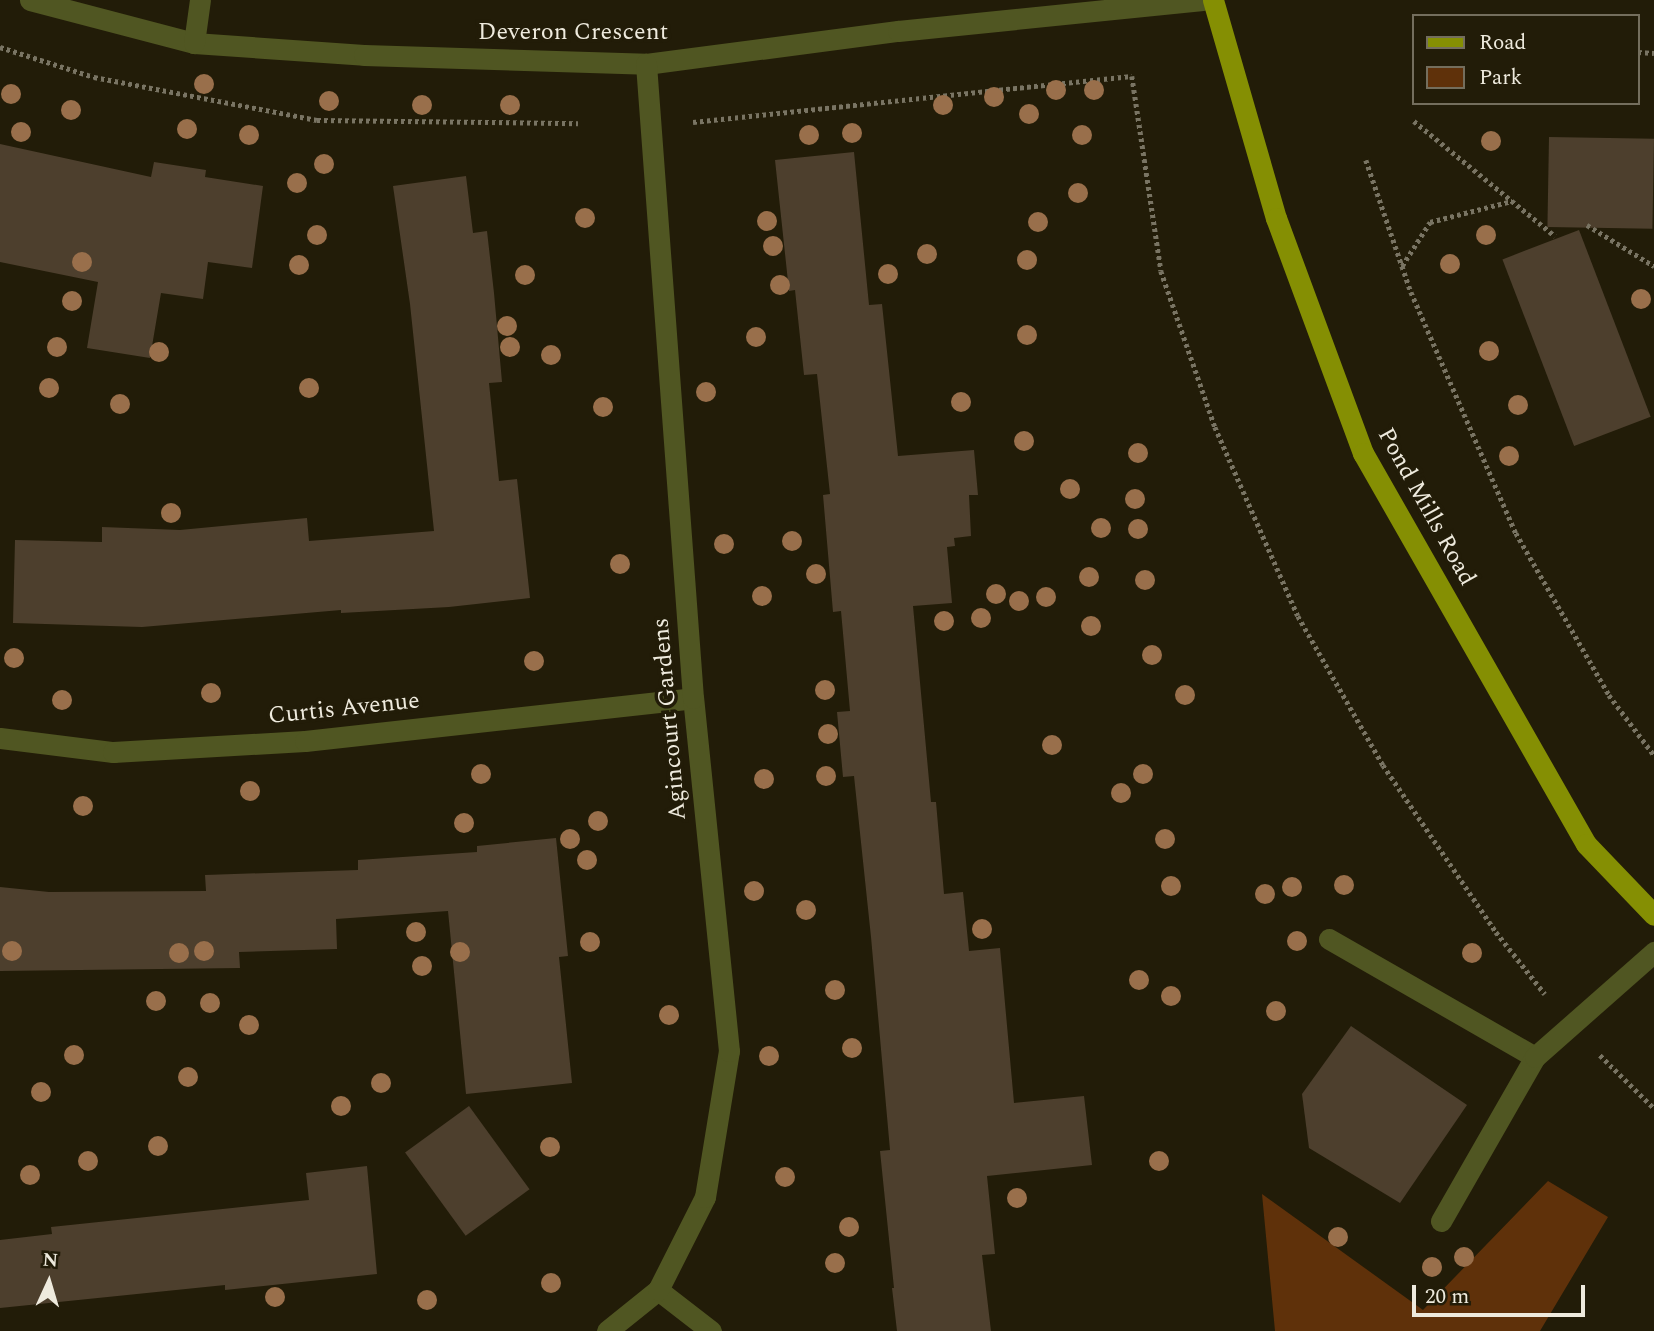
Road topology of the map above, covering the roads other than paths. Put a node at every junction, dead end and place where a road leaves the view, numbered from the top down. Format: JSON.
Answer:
{"nodes":[{"id":1,"x":30,"y":0,"type":"edge"},
{"id":2,"x":200,"y":0,"type":"edge"},
{"id":3,"x":1202,"y":0,"type":"edge"},
{"id":4,"x":1213,"y":0,"type":"edge"},
{"id":5,"x":194,"y":43,"type":"junction"},
{"id":6,"x":646,"y":64,"type":"junction"},
{"id":7,"x":694,"y":698,"type":"junction"},
{"id":8,"x":0,"y":738,"type":"edge"},
{"id":9,"x":1654,"y":915,"type":"edge"},
{"id":10,"x":1329,"y":939,"type":"dead end"},
{"id":11,"x":1654,"y":952,"type":"edge"},
{"id":12,"x":1535,"y":1057,"type":"junction"},
{"id":13,"x":1441,"y":1221,"type":"dead end"},
{"id":14,"x":659,"y":1290,"type":"junction"},
{"id":15,"x":607,"y":1331,"type":"edge"},
{"id":16,"x":712,"y":1331,"type":"edge"}],
"edges":[{"from":1,"to":5,"type":"street","name":"Deveron Crescent"},
{"from":2,"to":5,"type":"street"},
{"from":3,"to":6,"type":"street","name":"Deveron Crescent"},
{"from":4,"to":9,"type":"main road","name":"Pond Mills Road"},
{"from":5,"to":6,"type":"street","name":"Deveron Crescent"},
{"from":6,"to":7,"type":"street","name":"Agincourt Gardens"},
{"from":7,"to":8,"type":"street","name":"Curtis Avenue"},
{"from":7,"to":14,"type":"street","name":"Agincourt Gardens"},
{"from":10,"to":12,"type":"street"},
{"from":11,"to":12,"type":"street"},
{"from":12,"to":13,"type":"street"},
{"from":14,"to":15,"type":"street","name":"Agincourt Gardens"},
{"from":14,"to":16,"type":"street"}]}
